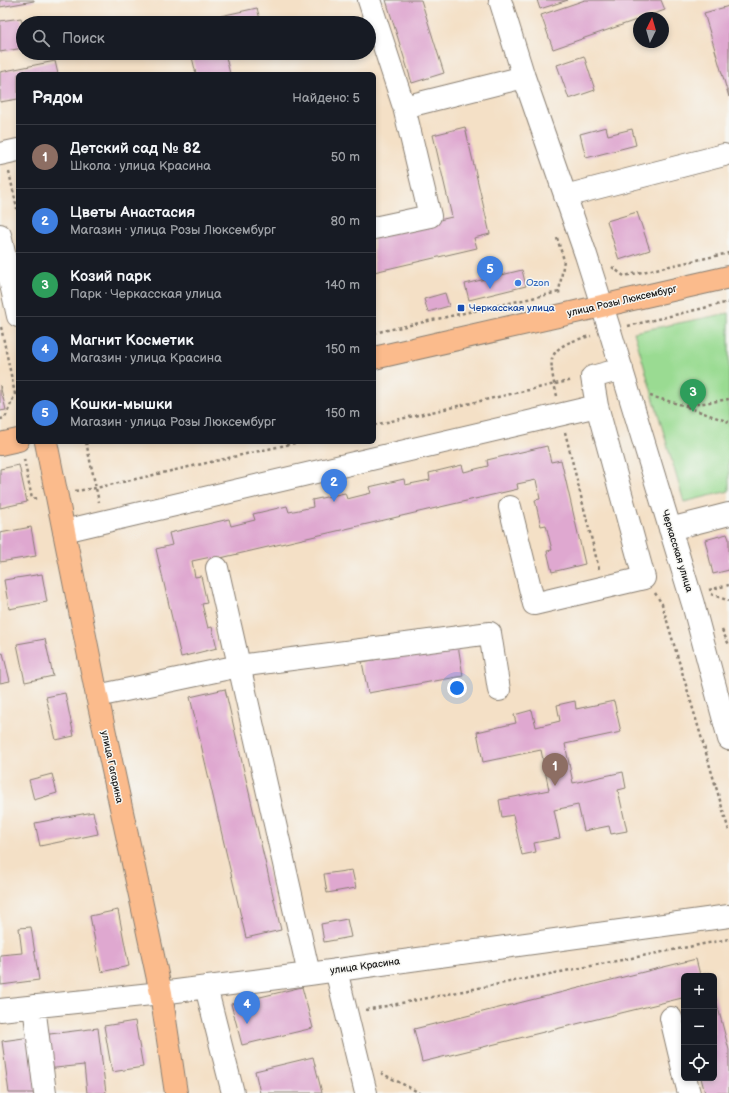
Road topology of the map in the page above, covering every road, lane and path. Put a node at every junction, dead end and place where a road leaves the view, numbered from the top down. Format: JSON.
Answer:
{"nodes":[{"id":1,"x":369,"y":0,"type":"edge"},
{"id":2,"x":500,"y":0,"type":"edge"},
{"id":3,"x":374,"y":16,"type":"edge"},
{"id":4,"x":376,"y":21,"type":"edge"},
{"id":5,"x":524,"y":77,"type":"junction"},
{"id":6,"x":404,"y":107,"type":"junction"},
{"id":7,"x":16,"y":150,"type":"edge"},
{"id":8,"x":0,"y":154,"type":"edge"},
{"id":9,"x":724,"y":156,"type":"dead end"},
{"id":10,"x":565,"y":196,"type":"junction"},
{"id":11,"x":376,"y":228,"type":"edge"},
{"id":12,"x":0,"y":235,"type":"edge"},
{"id":13,"x":729,"y":253,"type":"edge"},
{"id":14,"x":586,"y":255,"type":"junction"},
{"id":15,"x":564,"y":260,"type":"dead end"},
{"id":16,"x":13,"y":271,"type":"edge"},
{"id":17,"x":729,"y":277,"type":"edge"},
{"id":18,"x":559,"y":292,"type":"dead end"},
{"id":19,"x":16,"y":298,"type":"edge"},
{"id":20,"x":729,"y":302,"type":"edge"},
{"id":21,"x":602,"y":305,"type":"junction"},
{"id":22,"x":0,"y":323,"type":"edge"},
{"id":23,"x":610,"y":331,"type":"junction"},
{"id":24,"x":376,"y":333,"type":"edge"},
{"id":25,"x":571,"y":341,"type":"dead end"},
{"id":26,"x":376,"y":358,"type":"edge"},
{"id":27,"x":622,"y":369,"type":"junction"},
{"id":28,"x":554,"y":384,"type":"junction"},
{"id":29,"x":16,"y":390,"type":"edge"},
{"id":30,"x":644,"y":395,"type":"dead end"},
{"id":31,"x":16,"y":396,"type":"edge"},
{"id":32,"x":729,"y":399,"type":"edge"},
{"id":33,"x":597,"y":406,"type":"junction"},
{"id":34,"x":686,"y":406,"type":"junction"},
{"id":35,"x":561,"y":415,"type":"junction"},
{"id":36,"x":0,"y":419,"type":"edge"},
{"id":37,"x":729,"y":422,"type":"edge"},
{"id":38,"x":376,"y":425,"type":"edge"},
{"id":39,"x":8,"y":442,"type":"edge"},
{"id":40,"x":46,"y":444,"type":"edge"},
{"id":41,"x":86,"y":444,"type":"edge"},
{"id":42,"x":290,"y":444,"type":"edge"},
{"id":43,"x":96,"y":488,"type":"junction"},
{"id":44,"x":57,"y":495,"type":"junction"},
{"id":45,"x":510,"y":507,"type":"dead end"},
{"id":46,"x":729,"y":514,"type":"edge"},
{"id":47,"x":104,"y":522,"type":"junction"},
{"id":48,"x":670,"y":529,"type":"junction"},
{"id":49,"x":64,"y":531,"type":"junction"},
{"id":50,"x":217,"y":568,"type":"dead end"},
{"id":51,"x":644,"y":578,"type":"junction"},
{"id":52,"x":729,"y":585,"type":"edge"},
{"id":53,"x":604,"y":588,"type":"junction"},
{"id":54,"x":729,"y":601,"type":"edge"},
{"id":55,"x":240,"y":666,"type":"junction"},
{"id":56,"x":499,"y":690,"type":"dead end"},
{"id":57,"x":97,"y":696,"type":"junction"},
{"id":58,"x":729,"y":739,"type":"edge"},
{"id":59,"x":729,"y":831,"type":"edge"},
{"id":60,"x":729,"y":916,"type":"edge"},
{"id":61,"x":729,"y":939,"type":"edge"},
{"id":62,"x":336,"y":970,"type":"junction"},
{"id":63,"x":309,"y":974,"type":"junction"},
{"id":64,"x":206,"y":987,"type":"junction"},
{"id":65,"x":161,"y":993,"type":"junction"},
{"id":66,"x":34,"y":1006,"type":"junction"},
{"id":67,"x":0,"y":1010,"type":"edge"},
{"id":68,"x":347,"y":1014,"type":"junction"},
{"id":69,"x":671,"y":1018,"type":"dead end"},
{"id":70,"x":681,"y":1060,"type":"edge"},
{"id":71,"x":358,"y":1061,"type":"junction"},
{"id":72,"x":686,"y":1081,"type":"edge"},
{"id":73,"x":45,"y":1093,"type":"edge"},
{"id":74,"x":176,"y":1093,"type":"edge"},
{"id":75,"x":233,"y":1093,"type":"edge"},
{"id":76,"x":366,"y":1093,"type":"edge"},
{"id":77,"x":420,"y":1093,"type":"edge"},
{"id":78,"x":689,"y":1093,"type":"edge"}],
"edges":[{"from":1,"to":3,"type":"street"},
{"from":2,"to":5,"type":"street","name":"Черкасская улица"},
{"from":4,"to":6,"type":"street"},
{"from":5,"to":6,"type":"street"},
{"from":5,"to":10,"type":"street","name":"Черкасская улица"},
{"from":6,"to":11,"type":"street"},
{"from":7,"to":8,"type":"street"},
{"from":9,"to":10,"type":"street"},
{"from":10,"to":14,"type":"street","name":"Черкасская улица"},
{"from":12,"to":16,"type":"street"},
{"from":13,"to":14,"type":"path"},
{"from":14,"to":15,"type":"path"},
{"from":14,"to":21,"type":"street","name":"Черкасская улица"},
{"from":16,"to":19,"type":"street"},
{"from":17,"to":21,"type":"main road","name":"улица Розы Люксембург"},
{"from":18,"to":24,"type":"path"},
{"from":20,"to":23,"type":"path"},
{"from":21,"to":23,"type":"street","name":"Черкасская улица"},
{"from":21,"to":26,"type":"main road","name":"улица Розы Люксембург"},
{"from":22,"to":29,"type":"path"},
{"from":23,"to":27,"type":"street","name":"Черкасская улица"},
{"from":25,"to":28,"type":"path"},
{"from":27,"to":33,"type":"street"},
{"from":27,"to":48,"type":"street","name":"Черкасская улица"},
{"from":28,"to":35,"type":"path"},
{"from":28,"to":38,"type":"path"},
{"from":30,"to":34,"type":"path"},
{"from":31,"to":36,"type":"path"},
{"from":32,"to":34,"type":"path"},
{"from":33,"to":35,"type":"street"},
{"from":33,"to":51,"type":"street"},
{"from":34,"to":37,"type":"path"},
{"from":35,"to":47,"type":"street"},
{"from":35,"to":53,"type":"path"},
{"from":39,"to":44,"type":"path"},
{"from":40,"to":44,"type":"main road","name":"улица Гагарина"},
{"from":41,"to":43,"type":"path"},
{"from":42,"to":43,"type":"path"},
{"from":43,"to":44,"type":"path"},
{"from":43,"to":47,"type":"path"},
{"from":44,"to":49,"type":"main road","name":"улица Гагарина"},
{"from":45,"to":53,"type":"street"},
{"from":46,"to":48,"type":"street"},
{"from":47,"to":49,"type":"street"},
{"from":48,"to":58,"type":"street","name":"Черкасская улица"},
{"from":49,"to":57,"type":"main road","name":"улица Гагарина"},
{"from":50,"to":55,"type":"street"},
{"from":51,"to":53,"type":"street"},
{"from":51,"to":59,"type":"path"},
{"from":52,"to":54,"type":"path"},
{"from":55,"to":56,"type":"street"},
{"from":55,"to":57,"type":"street"},
{"from":55,"to":63,"type":"street"},
{"from":57,"to":65,"type":"main road","name":"улица Гагарина"},
{"from":60,"to":62,"type":"street","name":"улица Красина"},
{"from":61,"to":68,"type":"path"},
{"from":62,"to":63,"type":"street","name":"улица Красина"},
{"from":62,"to":68,"type":"street"},
{"from":63,"to":64,"type":"street","name":"улица Красина"},
{"from":64,"to":65,"type":"street","name":"улица Красина"},
{"from":64,"to":75,"type":"street"},
{"from":65,"to":66,"type":"street","name":"улица Красина"},
{"from":65,"to":74,"type":"main road","name":"улица Гагарина"},
{"from":66,"to":67,"type":"street","name":"улица Красина"},
{"from":66,"to":73,"type":"street"},
{"from":68,"to":71,"type":"street"},
{"from":69,"to":70,"type":"street"},
{"from":71,"to":76,"type":"street"},
{"from":71,"to":77,"type":"path"},
{"from":72,"to":78,"type":"street"}]}
